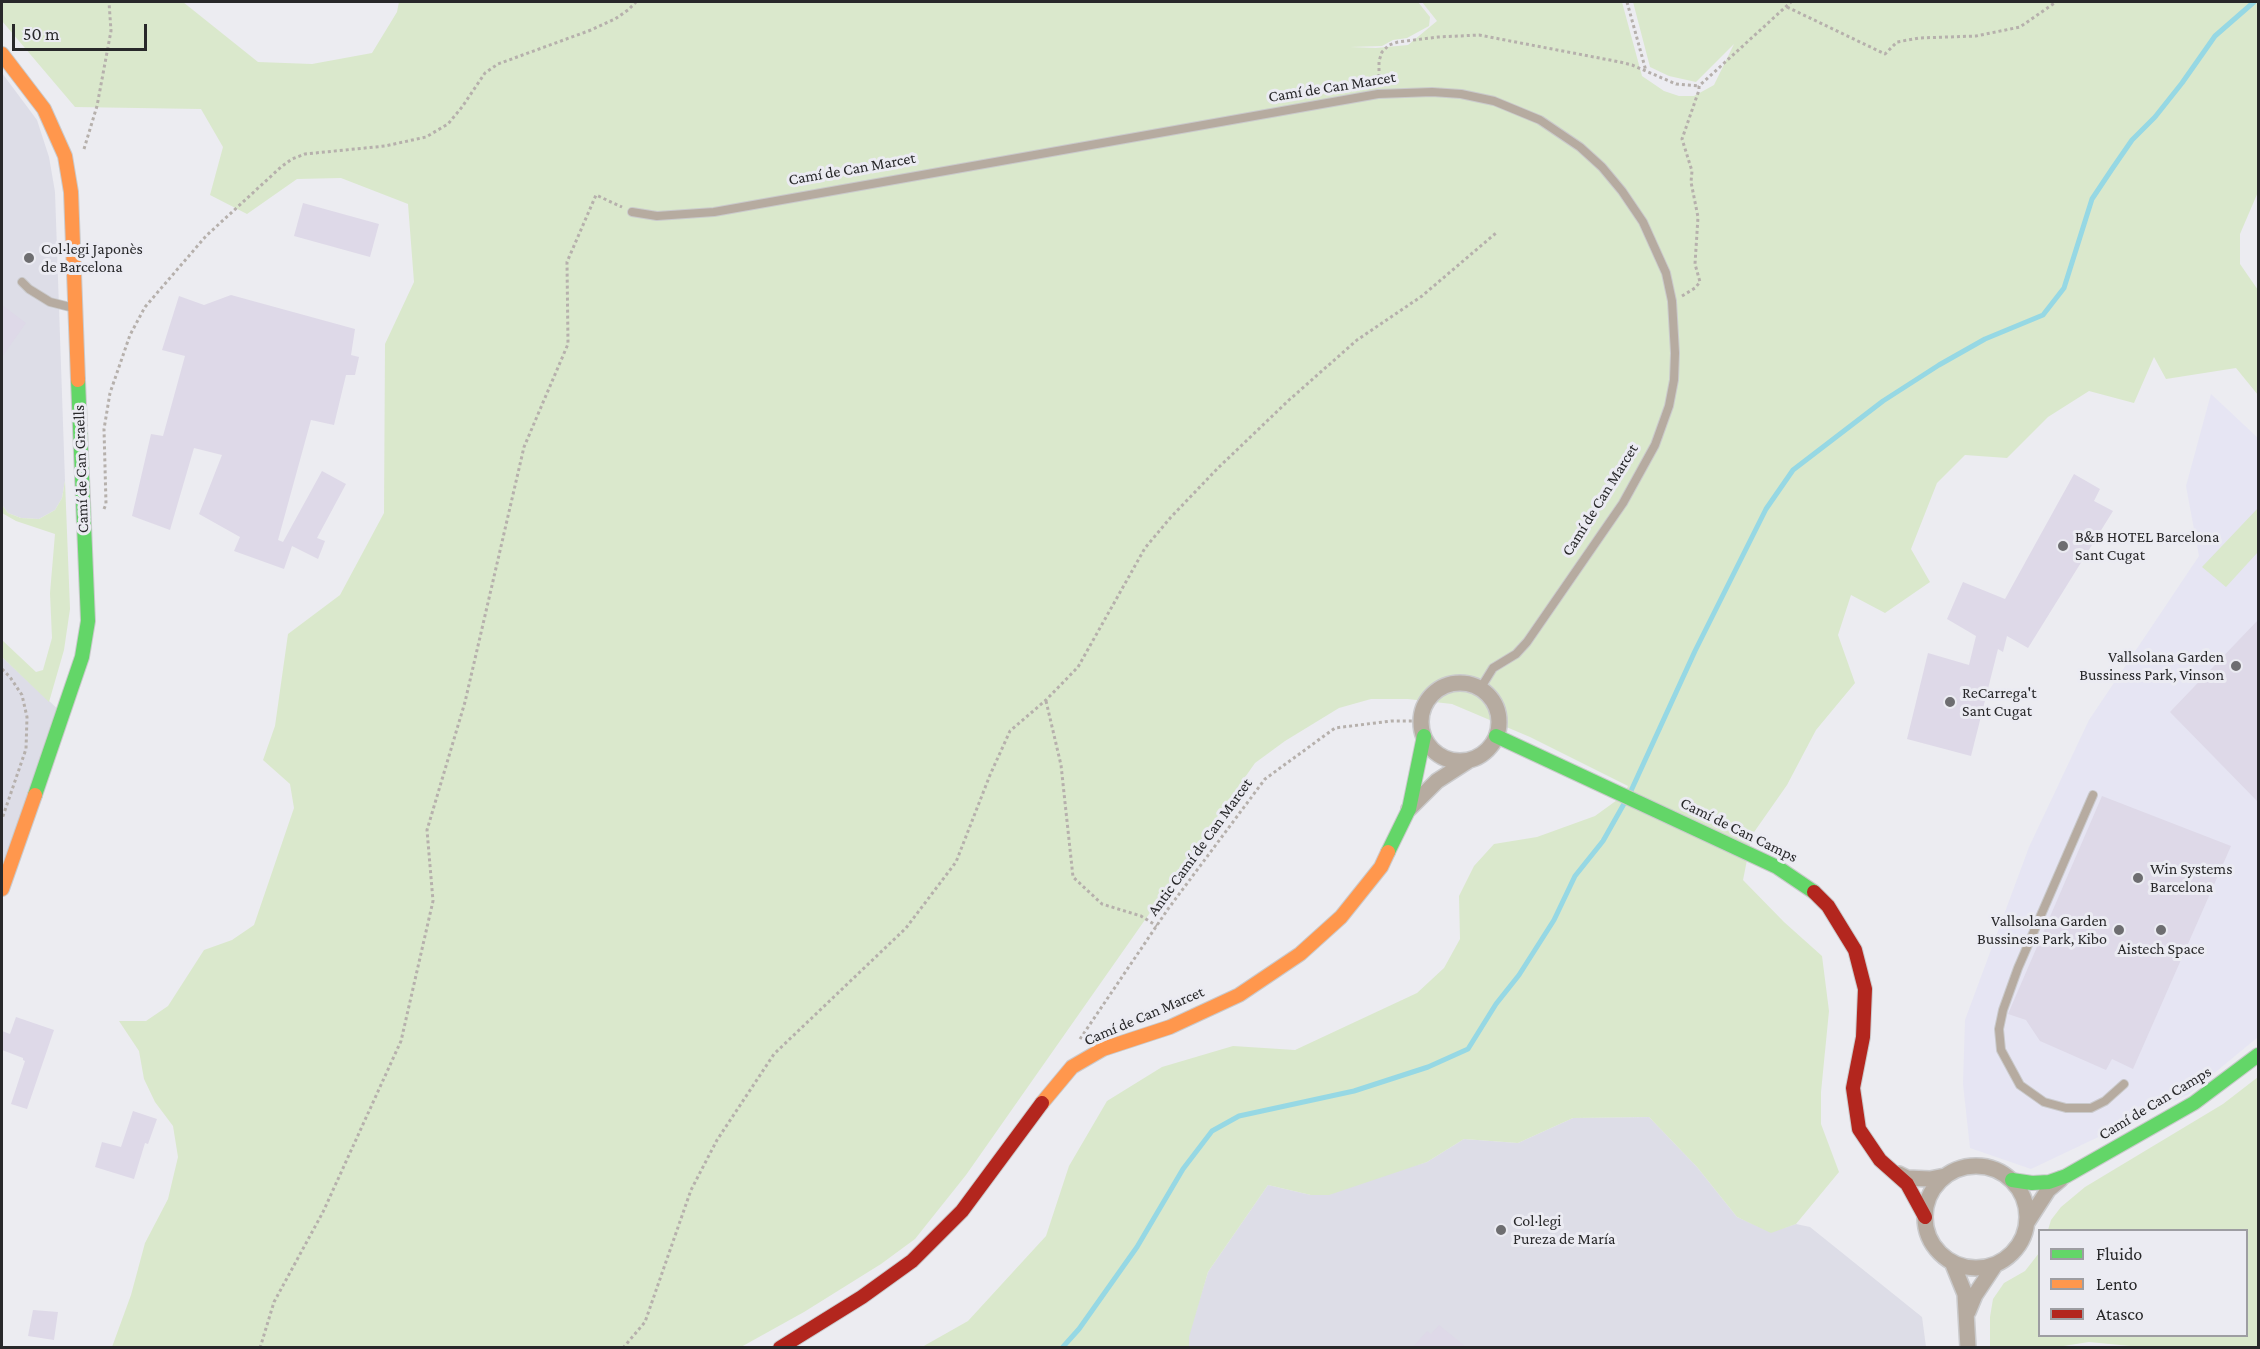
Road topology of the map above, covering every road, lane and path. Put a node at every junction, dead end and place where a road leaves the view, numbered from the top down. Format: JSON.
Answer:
{"nodes":[{"id":1,"x":109,"y":2,"type":"edge"},
{"id":2,"x":636,"y":2,"type":"edge"},
{"id":3,"x":1627,"y":2,"type":"edge"},
{"id":4,"x":1791,"y":2,"type":"edge"},
{"id":5,"x":2056,"y":2,"type":"edge"},
{"id":6,"x":1787,"y":7,"type":"junction"},
{"id":7,"x":2,"y":54,"type":"edge"},
{"id":8,"x":1646,"y":71,"type":"junction"},
{"id":9,"x":1699,"y":86,"type":"junction"},
{"id":10,"x":1378,"y":94,"type":"junction"},
{"id":11,"x":81,"y":159,"type":"dead end"},
{"id":12,"x":632,"y":212,"type":"joint"},
{"id":13,"x":1496,"y":233,"type":"dead end"},
{"id":14,"x":22,"y":282,"type":"dead end"},
{"id":15,"x":1672,"y":301,"type":"junction"},
{"id":16,"x":75,"y":308,"type":"junction"},
{"id":17,"x":83,"y":516,"type":"junction"},
{"id":18,"x":2,"y":669,"type":"edge"},
{"id":19,"x":1480,"y":689,"type":"junction"},
{"id":20,"x":1046,"y":700,"type":"junction"},
{"id":21,"x":1422,"y":721,"type":"junction"},
{"id":22,"x":1424,"y":736,"type":"junction"},
{"id":23,"x":1496,"y":736,"type":"junction"},
{"id":24,"x":1471,"y":759,"type":"junction"},
{"id":25,"x":2093,"y":795,"type":"dead end"},
{"id":26,"x":1408,"y":809,"type":"junction"},
{"id":27,"x":2,"y":819,"type":"edge"},
{"id":28,"x":2,"y":889,"type":"edge"},
{"id":29,"x":1157,"y":926,"type":"junction"},
{"id":30,"x":1079,"y":1040,"type":"dead end"},
{"id":31,"x":2259,"y":1055,"type":"edge"},
{"id":32,"x":2124,"y":1084,"type":"dead end"},
{"id":33,"x":1893,"y":1171,"type":"junction"},
{"id":34,"x":1945,"y":1176,"type":"junction"},
{"id":35,"x":2066,"y":1176,"type":"junction"},
{"id":36,"x":2012,"y":1180,"type":"junction"},
{"id":37,"x":1925,"y":1217,"type":"junction"},
{"id":38,"x":2028,"y":1221,"type":"junction"},
{"id":39,"x":1952,"y":1262,"type":"junction"},
{"id":40,"x":1995,"y":1265,"type":"junction"},
{"id":41,"x":1967,"y":1314,"type":"junction"},
{"id":42,"x":260,"y":1347,"type":"edge"},
{"id":43,"x":623,"y":1347,"type":"edge"},
{"id":44,"x":780,"y":1347,"type":"edge"},
{"id":45,"x":1968,"y":1347,"type":"edge"}],
"edges":[{"from":1,"to":11,"type":"path"},
{"from":2,"to":17,"type":"path"},
{"from":3,"to":8,"type":"path"},
{"from":4,"to":6,"type":"path"},
{"from":5,"to":6,"type":"path"},
{"from":6,"to":9,"type":"path"},
{"from":7,"to":16,"type":"street","name":"Camí de Can Graells"},
{"from":8,"to":9,"type":"path"},
{"from":8,"to":10,"type":"path"},
{"from":9,"to":15,"type":"path"},
{"from":10,"to":12,"type":"lane","name":"Camí de Can Marcet"},
{"from":10,"to":15,"type":"lane","name":"Camí de Can Marcet"},
{"from":12,"to":42,"type":"path"},
{"from":13,"to":20,"type":"path"},
{"from":14,"to":16,"type":"lane"},
{"from":15,"to":19,"type":"lane","name":"Camí de Can Marcet"},
{"from":16,"to":17,"type":"street","name":"Camí de Can Graells"},
{"from":17,"to":28,"type":"street","name":"Camí de Can Graells"},
{"from":18,"to":27,"type":"path"},
{"from":19,"to":21,"type":"street"},
{"from":19,"to":23,"type":"street"},
{"from":20,"to":29,"type":"path"},
{"from":20,"to":43,"type":"path"},
{"from":21,"to":22,"type":"street"},
{"from":21,"to":29,"type":"path","name":"Antic Camí de Can Marcet"},
{"from":22,"to":24,"type":"street"},
{"from":22,"to":26,"type":"street","name":"Camí de Can Marcet"},
{"from":23,"to":24,"type":"street"},
{"from":23,"to":33,"type":"street","name":"Camí de Can Camps"},
{"from":24,"to":26,"type":"street","name":"Camí de Can Marcet"},
{"from":25,"to":32,"type":"lane"},
{"from":26,"to":44,"type":"street","name":"Camí de Can Marcet"},
{"from":29,"to":30,"type":"path","name":"Antic Camí de Can Marcet"},
{"from":31,"to":35,"type":"street","name":"Camí de Can Camps"},
{"from":33,"to":34,"type":"street"},
{"from":33,"to":37,"type":"street","name":"Camí de Can Camps"},
{"from":34,"to":36,"type":"street"},
{"from":34,"to":37,"type":"street"},
{"from":35,"to":36,"type":"street","name":"Camí de Can Camps"},
{"from":35,"to":38,"type":"street","name":"Camí de Can Camps"},
{"from":36,"to":38,"type":"street"},
{"from":37,"to":39,"type":"street"},
{"from":38,"to":40,"type":"street"},
{"from":39,"to":40,"type":"street"},
{"from":39,"to":41,"type":"street"},
{"from":40,"to":41,"type":"street"},
{"from":41,"to":45,"type":"street"}]}
